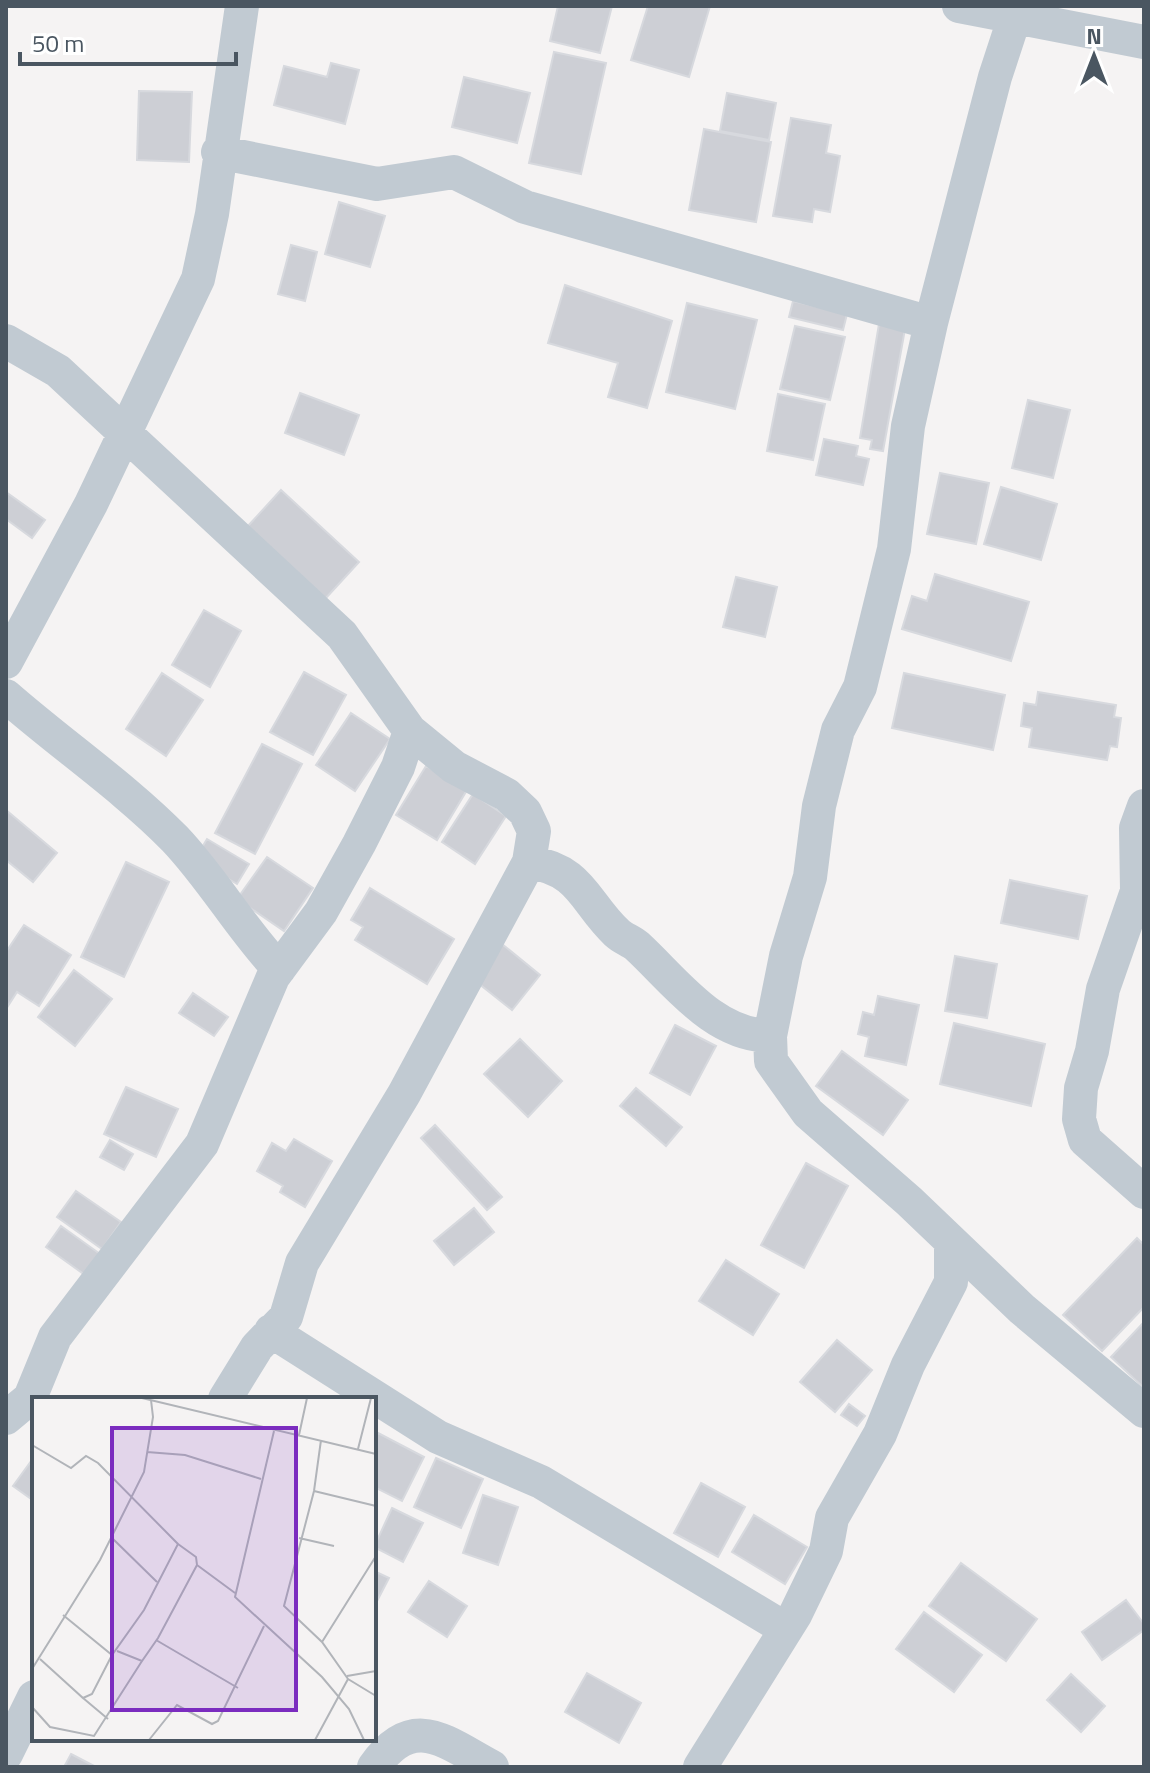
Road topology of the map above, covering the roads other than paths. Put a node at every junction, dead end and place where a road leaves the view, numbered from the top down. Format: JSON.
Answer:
{"nodes":[{"id":1,"x":242,"y":6,"type":"edge"},
{"id":2,"x":959,"y":6,"type":"edge"},
{"id":3,"x":1014,"y":19,"type":"junction"},
{"id":4,"x":1144,"y":42,"type":"edge"},
{"id":5,"x":218,"y":152,"type":"junction"},
{"id":6,"x":931,"y":323,"type":"junction"},
{"id":7,"x":6,"y":341,"type":"edge"},
{"id":8,"x":126,"y":434,"type":"junction"},
{"id":9,"x":6,"y":662,"type":"edge"},
{"id":10,"x":6,"y":696,"type":"edge"},
{"id":11,"x":410,"y":731,"type":"junction"},
{"id":12,"x":1144,"y":806,"type":"edge"},
{"id":13,"x":529,"y":862,"type":"junction"},
{"id":14,"x":279,"y":969,"type":"junction"},
{"id":15,"x":770,"y":1036,"type":"junction"},
{"id":16,"x":1144,"y":1192,"type":"edge"},
{"id":17,"x":951,"y":1243,"type":"junction"},
{"id":18,"x":271,"y":1331,"type":"junction"},
{"id":19,"x":226,"y":1397,"type":"edge"},
{"id":20,"x":375,"y":1397,"type":"edge"},
{"id":21,"x":376,"y":1398,"type":"edge"},
{"id":22,"x":23,"y":1405,"type":"edge"},
{"id":23,"x":1144,"y":1411,"type":"edge"},
{"id":24,"x":786,"y":1629,"type":"junction"},
{"id":25,"x":32,"y":1701,"type":"edge"},
{"id":26,"x":6,"y":1754,"type":"edge"},
{"id":27,"x":374,"y":1767,"type":"edge"},
{"id":28,"x":492,"y":1767,"type":"edge"},
{"id":29,"x":700,"y":1767,"type":"edge"}],
"edges":[{"from":1,"to":5,"type":"street"},
{"from":2,"to":3,"type":"street"},
{"from":3,"to":4,"type":"street"},
{"from":3,"to":6,"type":"street"},
{"from":5,"to":6,"type":"street"},
{"from":5,"to":8,"type":"street"},
{"from":6,"to":15,"type":"street"},
{"from":7,"to":8,"type":"street"},
{"from":8,"to":9,"type":"street"},
{"from":8,"to":11,"type":"street"},
{"from":10,"to":14,"type":"street"},
{"from":11,"to":13,"type":"street"},
{"from":11,"to":14,"type":"street"},
{"from":12,"to":16,"type":"street"},
{"from":13,"to":15,"type":"street"},
{"from":13,"to":18,"type":"street"},
{"from":14,"to":22,"type":"street"},
{"from":15,"to":17,"type":"street"},
{"from":17,"to":23,"type":"street"},
{"from":17,"to":24,"type":"street"},
{"from":18,"to":19,"type":"street"},
{"from":18,"to":20,"type":"street"},
{"from":21,"to":24,"type":"street"},
{"from":24,"to":29,"type":"street"},
{"from":25,"to":26,"type":"street"},
{"from":27,"to":28,"type":"street"}]}
